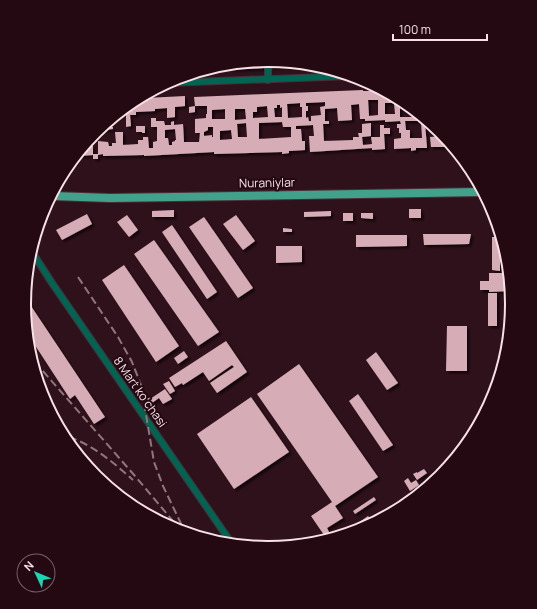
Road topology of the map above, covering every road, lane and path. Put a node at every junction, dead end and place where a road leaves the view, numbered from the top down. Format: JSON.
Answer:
{"nodes":[{"id":1,"x":268,"y":67,"type":"edge"},
{"id":2,"x":335,"y":77,"type":"edge"},
{"id":3,"x":268,"y":80,"type":"junction"},
{"id":4,"x":185,"y":82,"type":"edge"},
{"id":5,"x":478,"y":192,"type":"edge"},
{"id":6,"x":57,"y":196,"type":"edge"},
{"id":7,"x":36,"y":258,"type":"edge"},
{"id":8,"x":228,"y":538,"type":"edge"}],
"edges":[{"from":1,"to":3,"type":"street"},
{"from":2,"to":3,"type":"street"},
{"from":3,"to":4,"type":"street"},
{"from":5,"to":6,"type":"main road","name":"Nuraniylar"},
{"from":7,"to":8,"type":"street","name":"8 Mart koʻchasi"}]}
